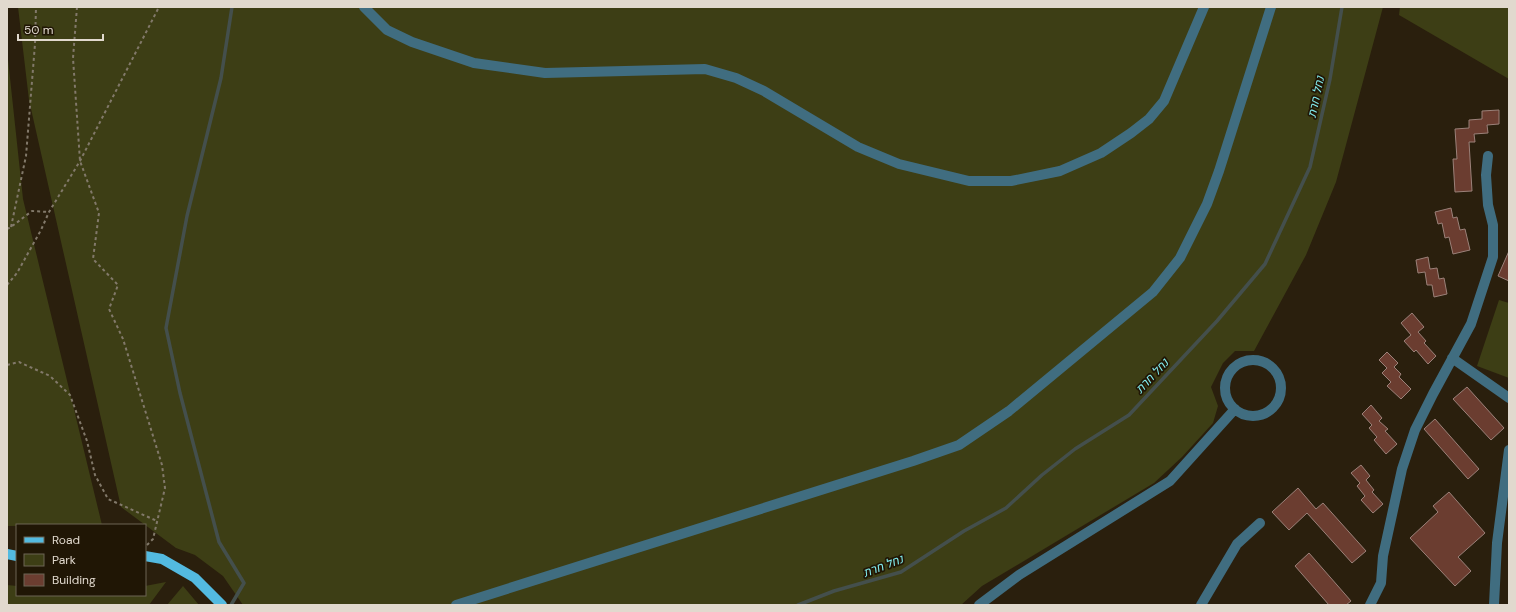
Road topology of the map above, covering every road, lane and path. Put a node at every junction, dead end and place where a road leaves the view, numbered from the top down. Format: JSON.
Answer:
{"nodes":[{"id":1,"x":36,"y":7,"type":"edge"},
{"id":2,"x":77,"y":7,"type":"edge"},
{"id":3,"x":159,"y":7,"type":"edge"},
{"id":4,"x":364,"y":7,"type":"edge"},
{"id":5,"x":1204,"y":7,"type":"edge"},
{"id":6,"x":1271,"y":7,"type":"edge"},
{"id":7,"x":1488,"y":156,"type":"dead end"},
{"id":8,"x":80,"y":161,"type":"junction"},
{"id":9,"x":49,"y":212,"type":"junction"},
{"id":10,"x":12,"y":227,"type":"junction"},
{"id":11,"x":7,"y":229,"type":"edge"},
{"id":12,"x":7,"y":285,"type":"edge"},
{"id":13,"x":1452,"y":358,"type":"junction"},
{"id":14,"x":7,"y":365,"type":"edge"},
{"id":15,"x":1509,"y":398,"type":"edge"},
{"id":16,"x":1235,"y":408,"type":"junction"},
{"id":17,"x":1509,"y":450,"type":"edge"},
{"id":18,"x":157,"y":522,"type":"junction"},
{"id":19,"x":1260,"y":523,"type":"dead end"},
{"id":20,"x":146,"y":546,"type":"edge"},
{"id":21,"x":146,"y":556,"type":"edge"},
{"id":22,"x":222,"y":605,"type":"edge"},
{"id":23,"x":456,"y":605,"type":"edge"},
{"id":24,"x":979,"y":605,"type":"edge"},
{"id":25,"x":1201,"y":605,"type":"edge"},
{"id":26,"x":1370,"y":605,"type":"edge"},
{"id":27,"x":1494,"y":605,"type":"edge"}],
"edges":[{"from":1,"to":10,"type":"path"},
{"from":2,"to":8,"type":"path"},
{"from":3,"to":8,"type":"path"},
{"from":4,"to":5,"type":"street"},
{"from":6,"to":23,"type":"street"},
{"from":7,"to":13,"type":"street"},
{"from":8,"to":9,"type":"path"},
{"from":8,"to":18,"type":"path"},
{"from":9,"to":10,"type":"path"},
{"from":9,"to":12,"type":"path"},
{"from":10,"to":11,"type":"path"},
{"from":13,"to":15,"type":"street"},
{"from":13,"to":26,"type":"street"},
{"from":14,"to":18,"type":"path"},
{"from":16,"to":16,"type":"street"},
{"from":16,"to":24,"type":"street"},
{"from":17,"to":27,"type":"street"},
{"from":18,"to":20,"type":"path"},
{"from":19,"to":25,"type":"street"},
{"from":21,"to":22,"type":"main road"}]}
